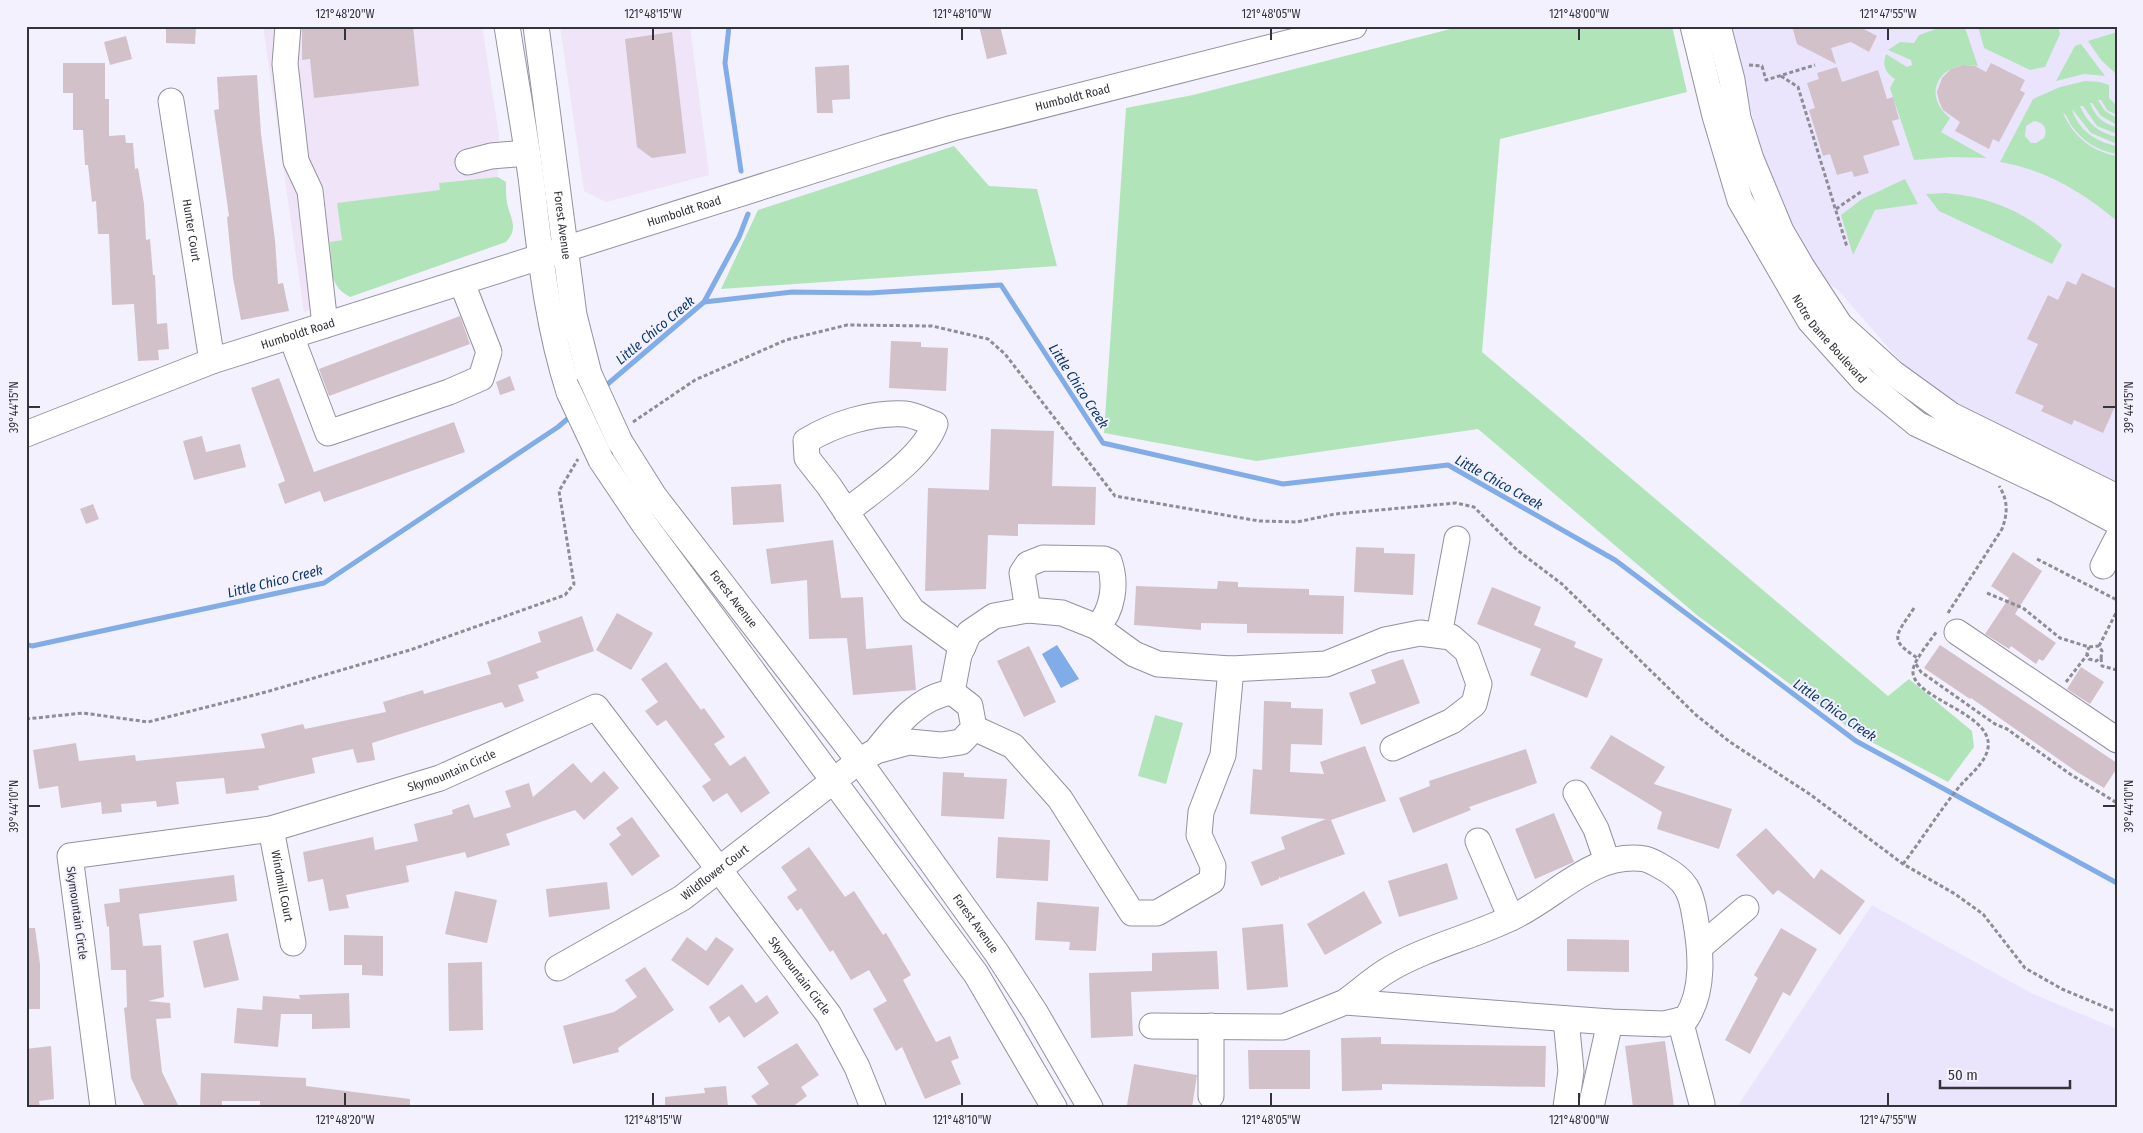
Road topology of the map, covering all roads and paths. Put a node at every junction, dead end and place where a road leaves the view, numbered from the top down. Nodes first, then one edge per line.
1 (288, 26) edge
2 (507, 26) edge
3 (536, 26) edge
4 (1354, 26) edge
5 (1693, 26) edge
6 (1718, 26) edge
7 (1280, 35) edge
8 (1746, 65) dead end
9 (1815, 66) dead end
10 (1781, 76) junction
11 (170, 101) dead end
12 (527, 153) junction
13 (468, 162) dead end
14 (1862, 191) dead end
15 (1836, 209) junction
16 (1847, 247) dead end
17 (565, 248) junction
18 (539, 256) junction
19 (462, 282) junction
20 (325, 325) junction
21 (291, 336) junction
22 (212, 361) junction
23 (26, 434) edge
24 (2117, 497) edge
25 (846, 512) junction
26 (2117, 522) edge
27 (1457, 539) dead end
28 (2117, 540) edge
29 (2036, 559) dead end
30 (2103, 566) dead end
31 (1987, 593) dead end
32 (2117, 600) edge
33 (1914, 608) dead end
34 (1028, 610) junction
35 (2117, 611) edge
36 (1097, 627) junction
37 (1957, 632) dead end
38 (1439, 635) junction
39 (2099, 646) junction
40 (962, 647) junction
41 (2089, 647) junction
42 (2087, 655) junction
43 (2100, 658) junction
44 (1919, 659) dead end
45 (1916, 664) dead end
46 (1231, 669) junction
47 (2117, 670) edge
48 (952, 692) junction
49 (2055, 698) junction
50 (974, 728) junction
51 (2117, 740) edge
52 (1393, 748) dead end
53 (868, 756) junction
54 (834, 782) junction
55 (1959, 787) dead end
56 (1576, 793) dead end
57 (2117, 803) edge
58 (271, 828) junction
59 (1478, 841) dead end
60 (1607, 861) junction
61 (1903, 864) dead end
62 (718, 870) junction
63 (1746, 908) dead end
64 (1511, 918) junction
65 (293, 942) dead end
66 (1700, 946) junction
67 (558, 968) dead end
68 (1345, 1002) junction
69 (1566, 1019) junction
70 (1680, 1020) junction
71 (1610, 1022) junction
72 (1152, 1026) dead end
73 (1211, 1026) junction
74 (1210, 1096) dead end
75 (1702, 1104) dead end
76 (104, 1107) edge
77 (873, 1107) edge
78 (1054, 1107) edge
79 (1090, 1107) edge
80 (1566, 1107) edge
81 (1590, 1107) edge

1 - 20 street
2 - 12 street
3 - 17 street, Forest Avenue
4 - 7 street, Humboldt Road
5 - 26 street, Notre Dame Boulevard
6 - 24 street, Notre Dame Boulevard
7 - 17 street, Humboldt Road
8 - 10 path
9 - 10 path
10 - 15 path
11 - 22 street, Hunter Court
12 - 13 street
12 - 18 street
14 - 15 path
15 - 16 path
17 - 18 street, Humboldt Road
17 - 53 street, Forest Avenue, bridge
18 - 19 street, Humboldt Road
18 - 54 street, bridge
19 - 20 street, Humboldt Road
19 - 21 street
20 - 21 street, Humboldt Road
21 - 22 street, Humboldt Road
22 - 23 street, Humboldt Road
25 - 25 street
25 - 40 street
27 - 38 street
28 - 30 street
29 - 32 path
31 - 41 path
33 - 44 path
34 - 36 street
34 - 36 street
34 - 40 street
35 - 39 path
36 - 46 street
37 - 49 street
38 - 46 street
38 - 52 street
39 - 41 path
39 - 43 path
40 - 48 street
41 - 42 path
42 - 43 path
42 - 49 path
43 - 47 path
45 - 57 path
46 - 50 street
48 - 50 street
48 - 53 street
49 - 51 street
50 - 53 street
53 - 54 street, Wildflower Court
53 - 79 street, Forest Avenue
54 - 62 street, Wildflower Court
54 - 78 street
55 - 61 path
56 - 60 street
58 - 62 street, Skymountain Circle
58 - 65 street, Windmill Court
58 - 76 street, Skymountain Circle
59 - 64 street
60 - 64 street
60 - 66 street
62 - 67 street, Wildflower Court
62 - 77 street, Skymountain Circle
63 - 66 street
64 - 68 street
66 - 70 street
68 - 69 street
68 - 73 street
69 - 71 street
69 - 80 street
70 - 71 street
70 - 75 street
71 - 81 street
72 - 73 street
73 - 74 street

